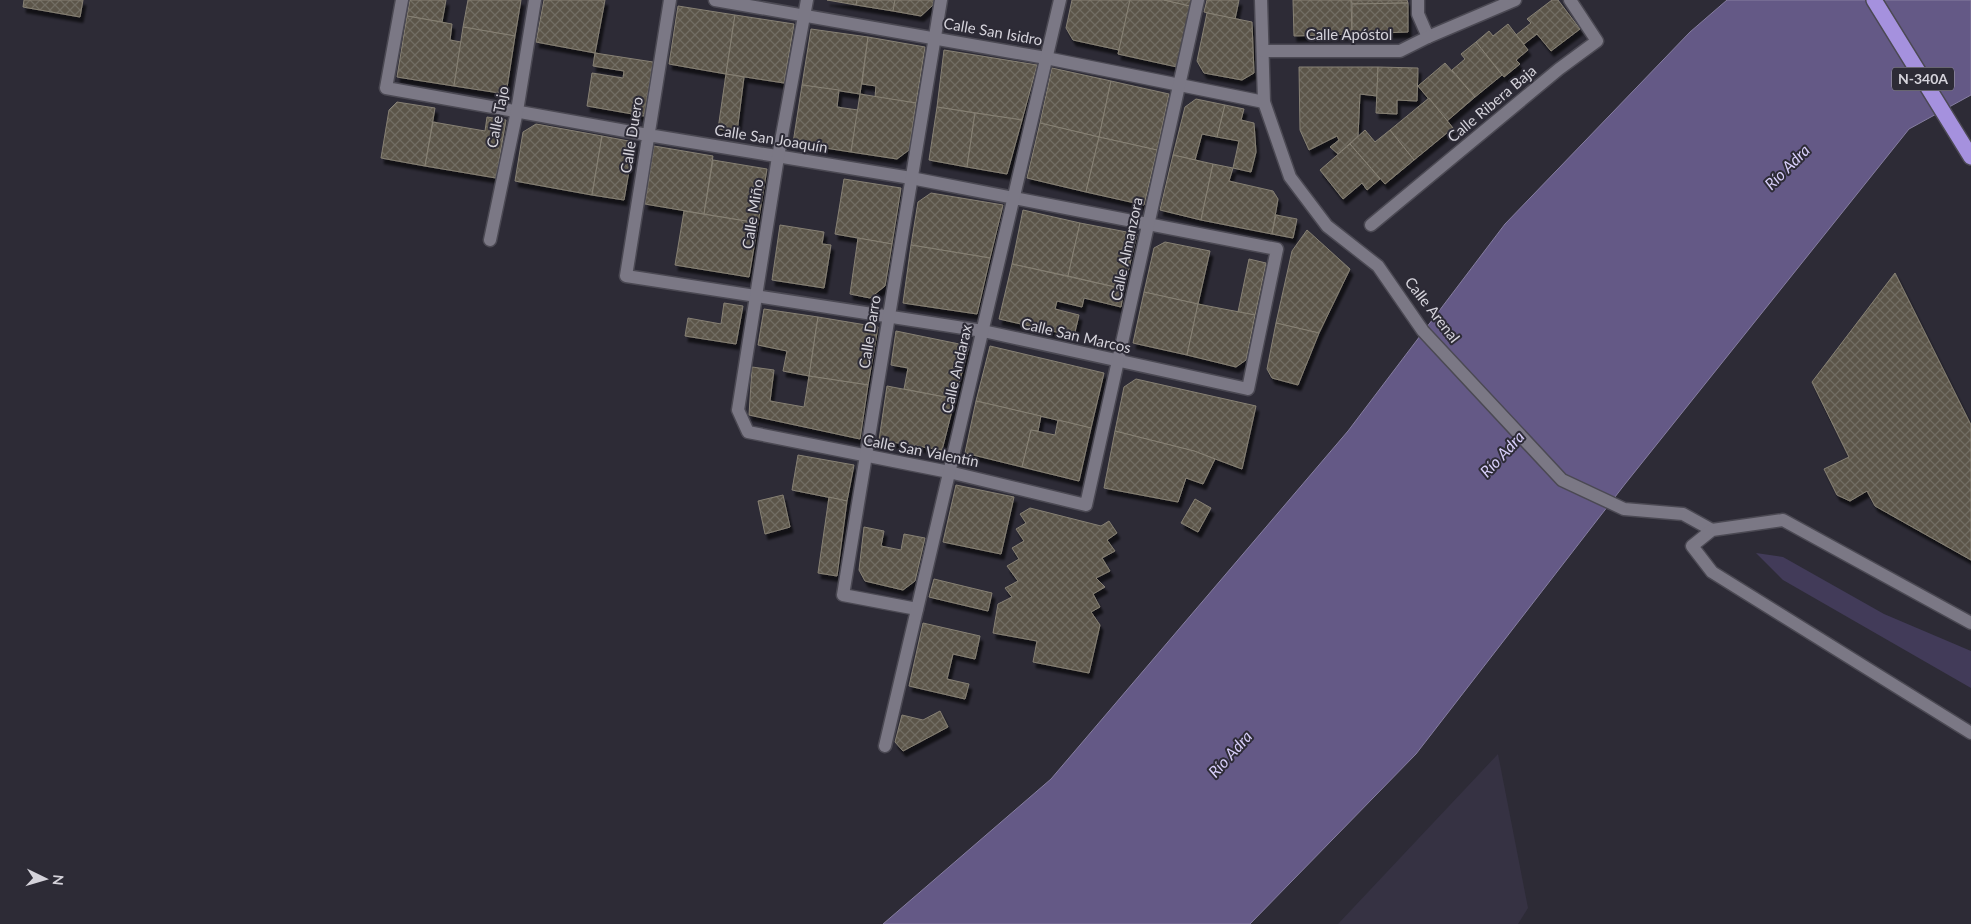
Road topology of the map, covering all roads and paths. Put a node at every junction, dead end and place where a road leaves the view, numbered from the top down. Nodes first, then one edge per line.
1 (402, 0) edge
2 (535, 0) edge
3 (670, 0) edge
4 (715, 0) edge
5 (806, 0) edge
6 (941, 0) edge
7 (1060, 0) edge
8 (1198, 0) edge
9 (1261, 0) edge
10 (1418, 0) edge
11 (1515, 0) edge
12 (1570, 0) edge
13 (1874, 0) edge
14 (804, 15) junction
15 (1428, 37) junction
16 (935, 38) junction
17 (1262, 51) junction
18 (1046, 58) junction
19 (1178, 84) junction
20 (1264, 102) junction
21 (517, 110) junction
22 (648, 135) junction
23 (778, 157) junction
24 (1971, 157) edge
25 (911, 178) junction
26 (1015, 197) junction
27 (1149, 224) junction
28 (1371, 225) dead end
29 (490, 240) dead end
30 (626, 276) joint
31 (756, 297) junction
32 (890, 316) junction
33 (983, 331) junction
34 (1119, 362) junction
35 (748, 432) joint
36 (866, 456) junction
37 (950, 472) junction
38 (1086, 505) joint
39 (1712, 530) junction
40 (917, 610) junction
41 (1971, 623) edge
42 (1971, 733) edge
43 (884, 746) dead end

1 - 21 street, Calle San Joaquín
2 - 21 street, Calle Tajo
3 - 22 street, Calle Duero
4 - 14 street, Calle San Isidro
5 - 14 street, Calle Miño
6 - 16 street, Calle Darro
7 - 18 street, Calle Andarax
8 - 19 street, Calle Almanzora
9 - 17 street, Calle Arenal
10 - 15 street
11 - 15 street, Calle Apóstol
12 - 28 street, Calle Ribera Baja
13 - 24 highway, N-340A
14 - 16 street, Calle San Isidro
14 - 23 street, Calle Miño
15 - 17 street, Calle Apóstol
16 - 18 street, Calle San Isidro
16 - 25 street, Calle Darro
17 - 20 street, Calle Arenal
18 - 19 street, Calle San Isidro
18 - 26 street, Calle Andarax
19 - 20 street, Calle San Isidro
19 - 27 street, Calle Almanzora
20 - 39 street, Calle Arenal
21 - 22 street, Calle San Joaquín
21 - 29 street, Calle Tajo
22 - 23 street, Calle San Joaquín
22 - 30 street, Calle Duero
23 - 25 street, Calle San Joaquín
23 - 31 street, Calle Miño
25 - 26 street, Calle San Joaquín
25 - 32 street, Calle Darro
26 - 27 street, Calle San Joaquín
26 - 33 street, Calle Andarax
27 - 34 street, Calle Almanzora
27 - 34 street, Calle San Marcos
30 - 31 street, Calle San Marcos
31 - 32 street, Calle San Marcos
31 - 35 street, Calle Miño
32 - 33 street, Calle San Marcos
32 - 36 street, Calle Darro
33 - 34 street, Calle San Marcos
33 - 37 street, Calle Andarax
34 - 38 street, Calle Almanzora
35 - 36 street, Calle San Valentín
36 - 37 street, Calle San Valentín
36 - 40 street, Calle Darro
37 - 38 street, Calle San Valentín
37 - 40 street, Calle Andarax
39 - 41 street
39 - 42 street
40 - 43 street, Calle Andarax

